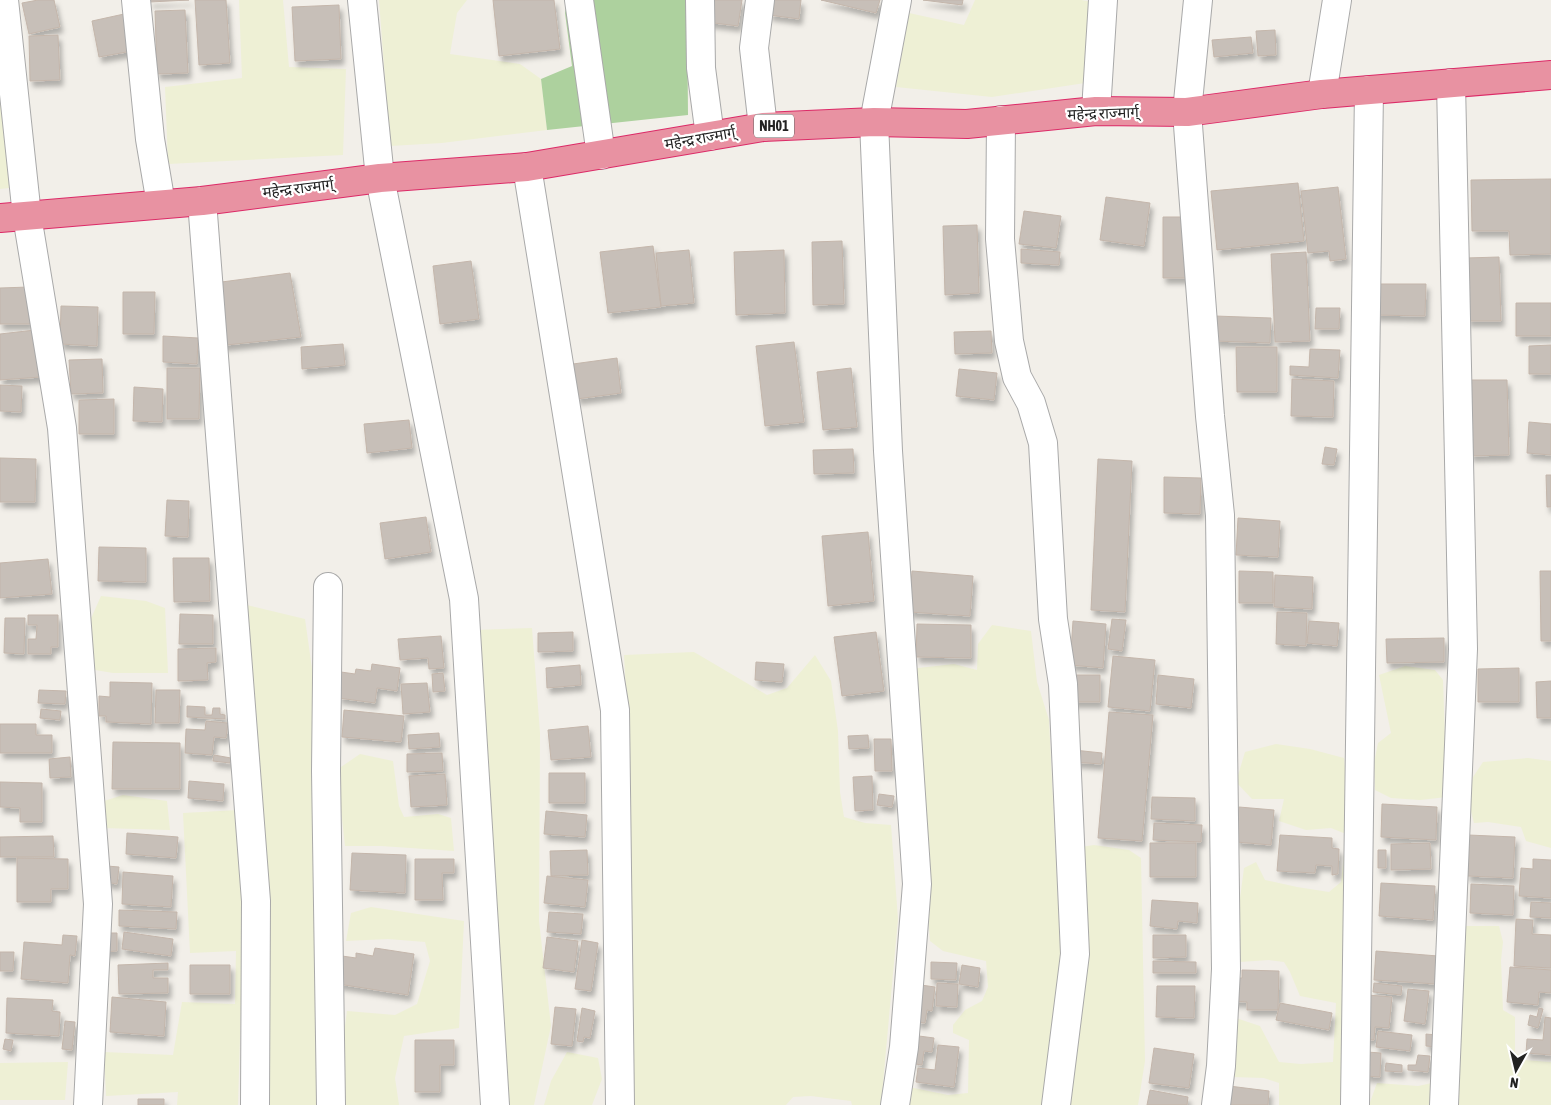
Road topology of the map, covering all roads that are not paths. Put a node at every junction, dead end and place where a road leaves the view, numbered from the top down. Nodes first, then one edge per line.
1 (4, 0) edge
2 (136, 0) edge
3 (362, 0) edge
4 (579, 0) edge
5 (700, 0) edge
6 (760, 0) edge
7 (897, 0) edge
8 (1103, 0) edge
9 (1198, 0) edge
10 (1337, 0) edge
11 (1551, 75) edge
12 (1451, 83) junction
13 (1369, 90) junction
14 (1322, 94) junction
15 (1096, 111) junction
16 (1187, 112) junction
17 (1001, 120) junction
18 (874, 122) junction
19 (763, 127) junction
20 (710, 136) junction
21 (601, 155) junction
22 (528, 167) junction
23 (380, 178) junction
24 (202, 200) junction
25 (161, 204) junction
26 (27, 216) junction
27 (0, 218) edge
28 (328, 587) dead end
29 (88, 1105) edge
30 (255, 1105) edge
31 (331, 1105) edge
32 (495, 1105) edge
33 (620, 1105) edge
34 (895, 1105) edge
35 (1056, 1105) edge
36 (1216, 1105) edge
37 (1355, 1105) edge
38 (1444, 1105) edge

1 - 26 street
2 - 25 street
3 - 23 street
4 - 21 street
5 - 20 street
6 - 19 street
7 - 18 street
8 - 15 street
9 - 16 street
10 - 14 street
11 - 12 highway, महेन्द्र राज्मार्ग् / NH01
12 - 13 highway, महेन्द्र राज्मार्ग् / NH01
12 - 38 street
13 - 14 highway, महेन्द्र राज्मार्ग् / NH01
13 - 37 street
14 - 16 highway, महेन्द्र राज्मार्ग् / NH01
15 - 16 highway, महेन्द्र राज्मार्ग् / NH01
15 - 17 highway, महेन्द्र राज्मार्ग् / NH01
16 - 36 street
17 - 18 highway, महेन्द्र राज्मार्ग् / NH01
17 - 35 street
18 - 19 highway, महेन्द्र राज्मार्ग् / NH01
18 - 34 street
19 - 20 highway, महेन्द्र राज्मार्ग् / NH01
20 - 21 highway, महेन्द्र राज्मार्ग् / NH01
21 - 22 highway, महेन्द्र राज्मार्ग् / NH01
22 - 23 highway, महेन्द्र राज्मार्ग् / NH01
22 - 33 street
23 - 24 highway, महेन्द्र राज्मार्ग् / NH01
23 - 32 street
24 - 25 highway, महेन्द्र राज्मार्ग् / NH01
24 - 30 street
25 - 26 highway, महेन्द्र राज्मार्ग् / NH01
26 - 27 highway, महेन्द्र राज्मार्ग् / NH01
26 - 29 street
28 - 31 street

